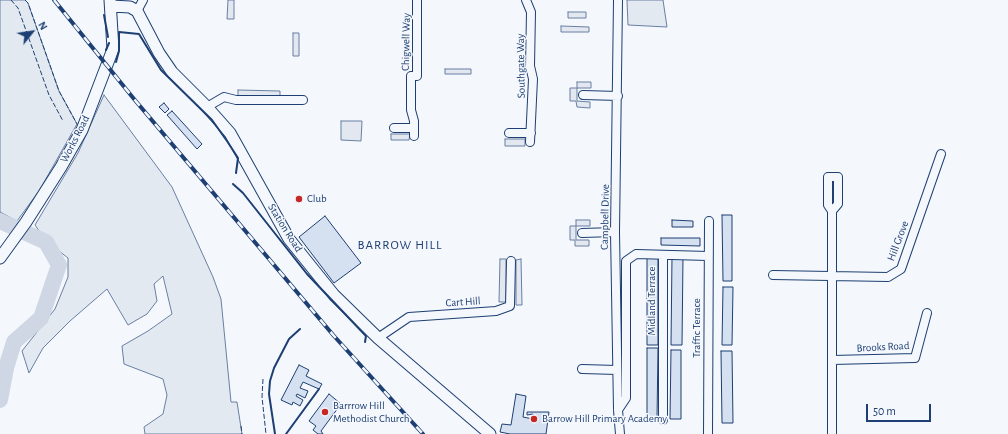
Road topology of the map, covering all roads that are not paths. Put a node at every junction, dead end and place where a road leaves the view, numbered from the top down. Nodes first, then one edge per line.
1 (143, 0) edge
2 (417, 0) edge
3 (526, 0) edge
4 (618, 0) edge
5 (111, 3) edge
6 (137, 11) junction
7 (583, 95) dead end
8 (618, 96) junction
9 (303, 100) dead end
10 (207, 106) junction
11 (394, 128) dead end
12 (509, 133) dead end
13 (531, 133) junction
14 (530, 142) dead end
15 (941, 154) dead end
16 (832, 211) dead end
17 (709, 221) dead end
18 (615, 232) junction
19 (582, 233) dead end
20 (663, 255) junction
21 (708, 256) junction
22 (0, 258) edge
23 (511, 262) dead end
24 (773, 274) dead end
25 (831, 275) junction
26 (927, 313) dead end
27 (378, 338) junction
28 (832, 360) junction
29 (582, 369) dead end
30 (617, 370) junction
31 (618, 410) junction
32 (663, 420) dead end
33 (490, 434) edge
34 (620, 434) edge
35 (708, 434) edge
36 (832, 434) edge

1 - 6 street
2 - 11 street, Chigwell Way
3 - 13 street, Southgate Way
4 - 8 street, Campbell Drive
5 - 6 street
5 - 22 street, Works Road
6 - 10 street, Station Road
7 - 8 street
8 - 18 street, Campbell Drive
9 - 10 street
10 - 27 street, Station Road
12 - 13 street
13 - 14 street, Southgate Way
15 - 25 street, Hill Grove
16 - 25 street
17 - 21 street, Traffic Terrace
18 - 19 street
18 - 30 street, Campbell Drive
20 - 21 street
20 - 31 street
20 - 32 street, Midland Terrace
21 - 35 street, Traffic Terrace
23 - 27 street, Cart Hill
24 - 25 street
25 - 28 street
26 - 28 street, Brooks Road
27 - 33 street, Station Road
28 - 36 street
29 - 30 street
30 - 31 street, Campbell Drive
31 - 34 street, Campbell Drive

